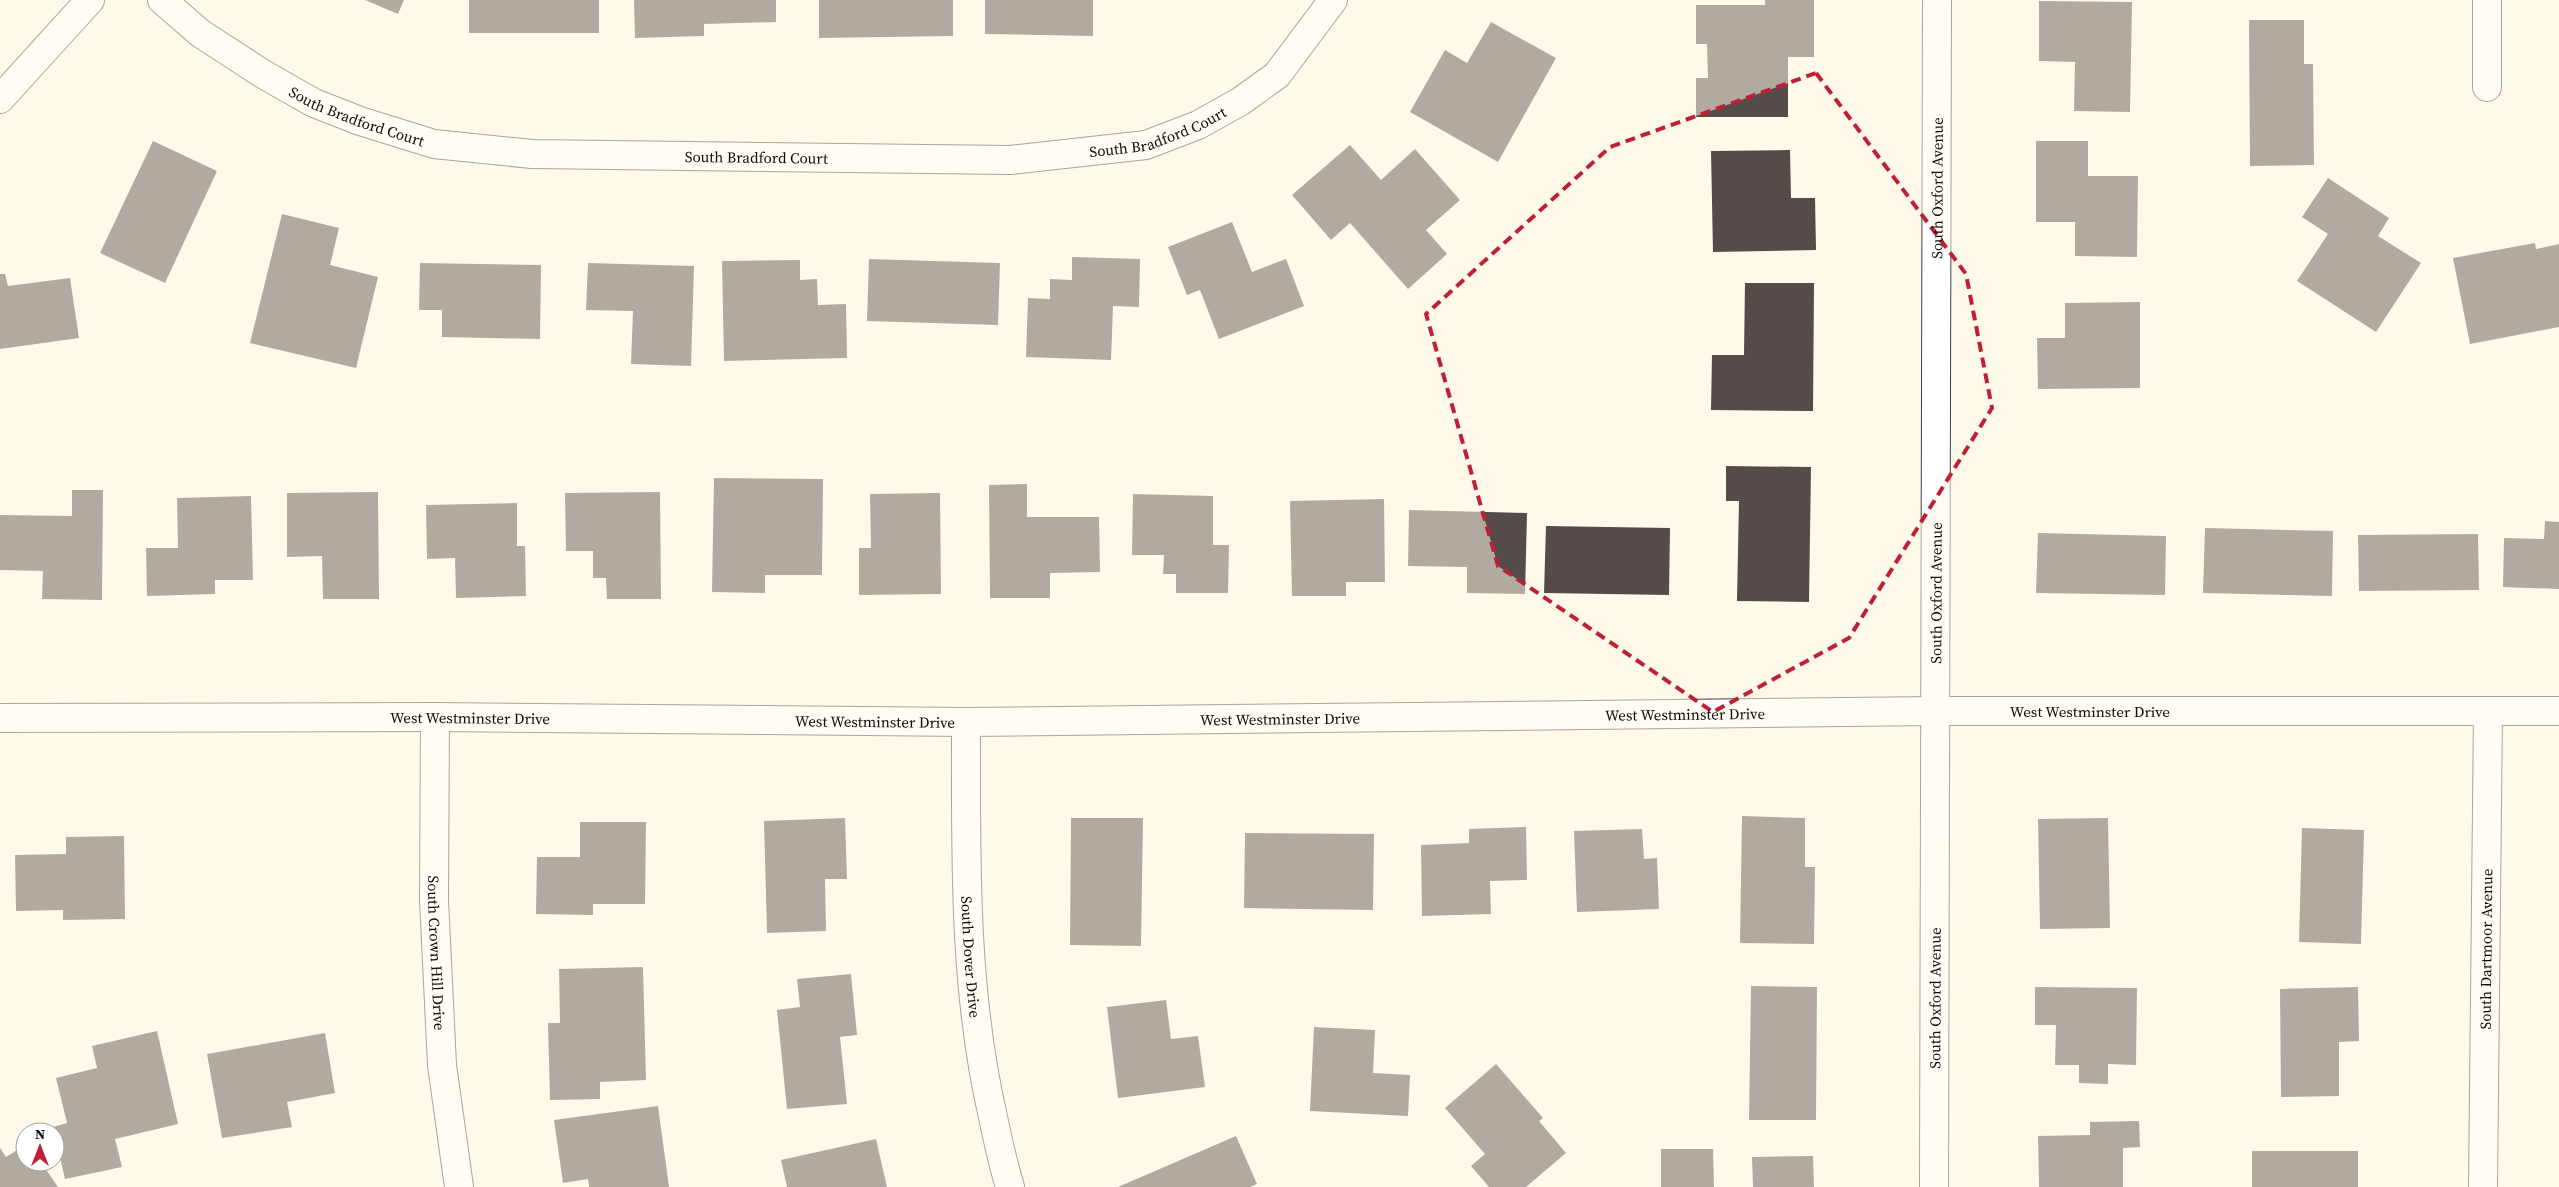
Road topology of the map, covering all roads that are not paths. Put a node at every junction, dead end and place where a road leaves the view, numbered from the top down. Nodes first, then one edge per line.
1 (90, 0) edge
2 (162, 0) edge
3 (1333, 0) edge
4 (1937, 0) edge
5 (2487, 0) edge
6 (2487, 87) dead end
7 (0, 99) edge
8 (1936, 711) junction
9 (2488, 711) junction
10 (2559, 711) edge
11 (435, 717) junction
12 (0, 718) edge
13 (966, 722) junction
14 (459, 1187) edge
15 (1010, 1187) edge
16 (1934, 1187) edge
17 (2484, 1187) edge

1 - 7 street
2 - 3 street, South Bradford Court
4 - 8 street, South Oxford Avenue
5 - 6 street
8 - 9 street, West Westminster Drive
8 - 13 street, West Westminster Drive
8 - 16 street, South Oxford Avenue
9 - 10 street, West Westminster Drive
9 - 17 street, South Dartmoor Avenue
11 - 12 street, West Westminster Drive
11 - 13 street, West Westminster Drive
11 - 14 street, South Crown Hill Drive
13 - 15 street, South Dover Drive

